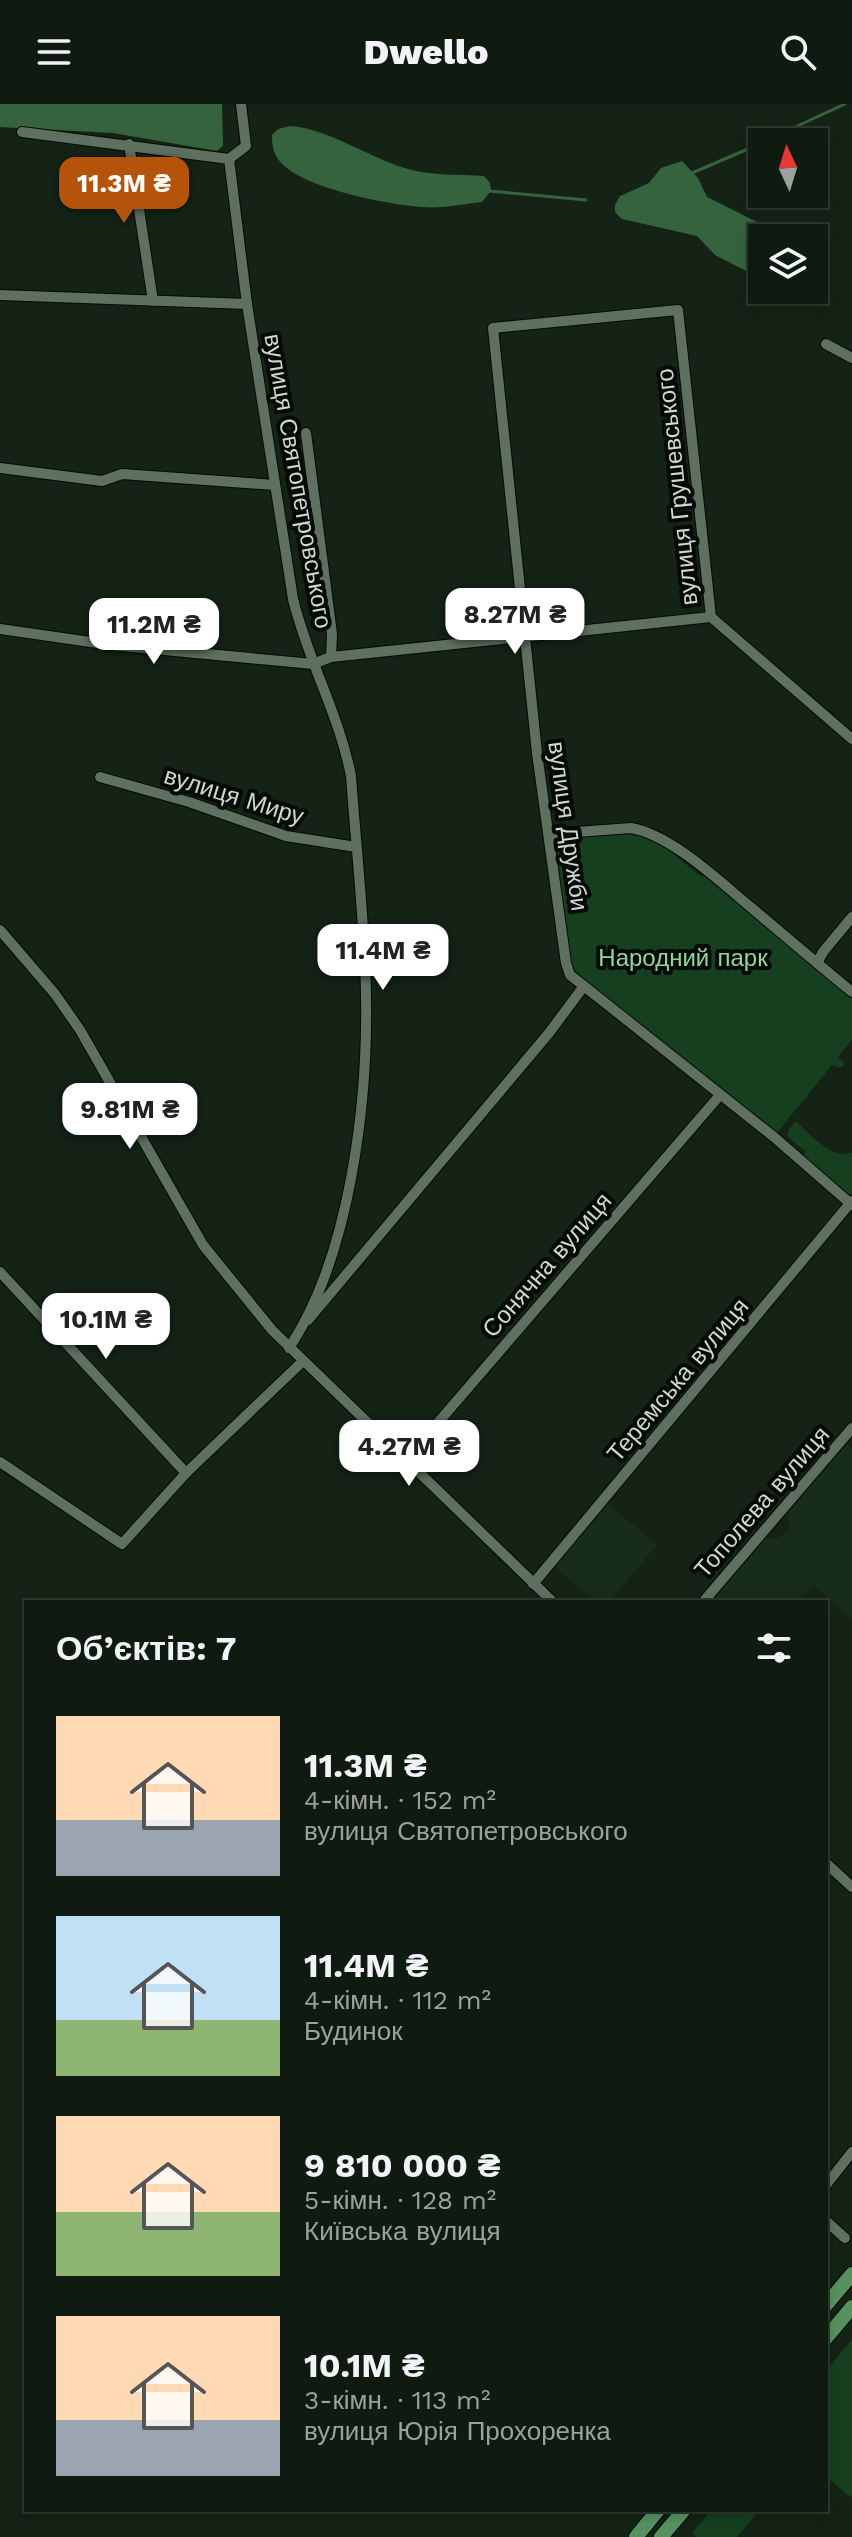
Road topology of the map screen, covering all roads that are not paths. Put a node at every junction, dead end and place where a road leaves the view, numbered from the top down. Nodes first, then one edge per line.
1 (241, 104) edge
2 (22, 132) dead end
3 (129, 144) junction
4 (229, 159) junction
5 (0, 295) edge
6 (153, 301) junction
7 (247, 304) junction
8 (493, 328) joint
9 (826, 344) dead end
10 (852, 358) edge
11 (306, 433) dead end
12 (0, 468) edge
13 (275, 485) junction
14 (711, 617) junction
15 (0, 629) edge
16 (525, 637) junction
17 (331, 657) junction
18 (313, 664) junction
19 (852, 739) edge
20 (100, 777) dead end
21 (550, 834) junction
22 (356, 847) junction
23 (852, 917) edge
24 (0, 930) edge
25 (817, 963) junction
26 (584, 986) junction
27 (852, 992) edge
28 (720, 1095) junction
29 (851, 1203) edge
30 (0, 1272) edge
31 (308, 1320) junction
32 (289, 1348) junction
33 (303, 1361) junction
34 (852, 1428) edge
35 (405, 1461) junction
36 (0, 1462) edge
37 (186, 1473) junction
38 (533, 1584) junction
39 (551, 1600) edge
40 (705, 1600) edge
41 (828, 1865) edge
42 (852, 1887) edge
43 (852, 2152) edge
44 (828, 2182) edge
45 (828, 2223) edge
46 (845, 2238) dead end
47 (852, 2274) edge
48 (828, 2303) edge
49 (852, 2307) edge
50 (828, 2336) edge
51 (656, 2512) edge
52 (682, 2512) edge
53 (636, 2537) edge
54 (661, 2537) edge

1 - 4 street
2 - 3 street
3 - 4 street
3 - 6 street
4 - 7 street, вулиця Святопетровського
5 - 6 street, вулиця Святопетровського
6 - 7 street, вулиця Святопетровського
7 - 13 street, вулиця Святопетровського
8 - 14 street, вулиця Грушевського
8 - 16 street, вулиця Дружби
9 - 10 street
11 - 17 street, вулиця Святопетровського
12 - 13 street
13 - 18 street, вулиця Святопетровського
14 - 16 street
14 - 19 street, вулиця Грушевського
15 - 18 street
16 - 17 street
16 - 21 street, вулиця Дружби
17 - 18 street
18 - 22 street, вулиця Святопетровського
20 - 22 street, вулиця Миру
21 - 25 street
21 - 26 street, вулиця Дружби
22 - 31 street, вулиця Святопетровського
23 - 25 street
24 - 32 street
25 - 27 street
26 - 28 street
26 - 31 street
28 - 29 street
28 - 35 street, Сонячна вулиця
29 - 38 street, Теремська вулиця
30 - 37 street
31 - 32 street
32 - 33 street
33 - 35 street
33 - 37 street
34 - 40 street, Тополева вулиця
35 - 38 street
36 - 37 street
38 - 39 street
41 - 42 street
43 - 44 street
45 - 46 street
47 - 48 highway
49 - 50 highway
51 - 53 highway
52 - 54 highway

